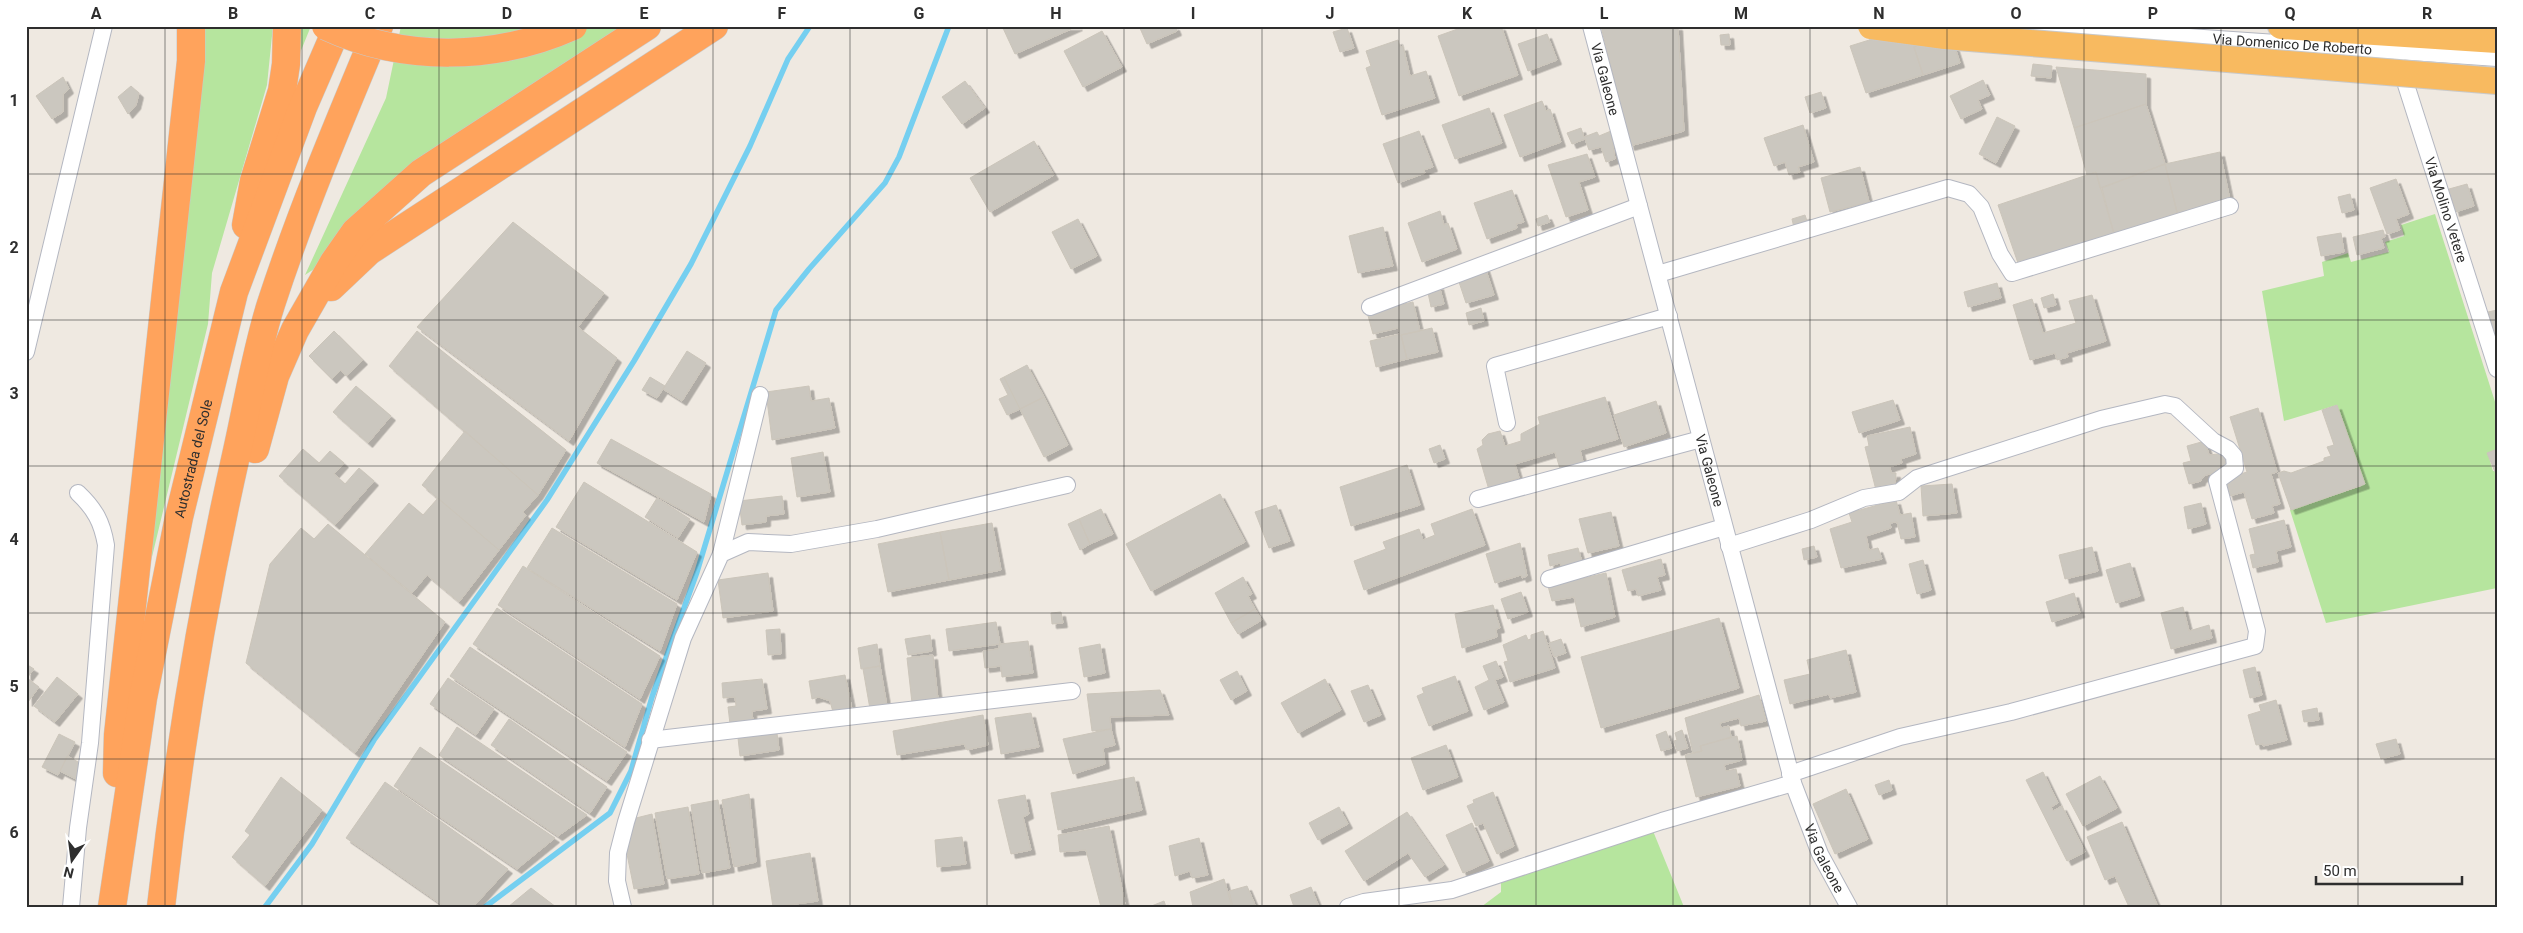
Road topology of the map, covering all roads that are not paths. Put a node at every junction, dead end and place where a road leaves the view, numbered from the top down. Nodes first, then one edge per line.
1 (104, 26) edge
2 (191, 26) edge
3 (287, 26) edge
4 (326, 26) edge
5 (338, 26) edge
6 (379, 26) edge
7 (573, 26) edge
8 (647, 26) edge
9 (714, 26) edge
10 (1592, 26) edge
11 (1871, 26) edge
12 (2029, 26) edge
13 (2280, 26) edge
14 (2497, 40) edge
15 (2396, 51) junction
16 (2497, 58) edge
17 (2497, 81) edge
18 (1639, 206) junction
19 (2230, 206) dead end
20 (1658, 274) junction
21 (234, 292) junction
22 (1370, 307) dead end
23 (305, 312) junction
24 (1669, 316) junction
25 (26, 352) edge
26 (2497, 369) edge
27 (760, 396) dead end
28 (1507, 423) dead end
29 (1701, 439) junction
30 (1067, 486) dead end
31 (78, 493) dead end
32 (1478, 499) dead end
33 (1724, 527) junction
34 (1729, 546) junction
35 (721, 554) junction
36 (1549, 579) dead end
37 (194, 670) junction
38 (1072, 691) dead end
39 (650, 740) junction
40 (1791, 778) junction
41 (71, 907) edge
42 (112, 907) edge
43 (161, 907) edge
44 (623, 907) edge
45 (1348, 907) edge
46 (1849, 907) edge

1 - 25 street
2 - 42 highway
3 - 21 highway
4 - 7 highway, bridge
5 - 21 highway, Autostrada del Sole
6 - 37 highway
8 - 23 highway
9 - 23 highway
10 - 18 street, Via Galeone
11 - 17 highway, bridge
12 - 15 street, Via Domenico De Roberto
13 - 14 highway
15 - 16 street, Via Domenico De Roberto
15 - 26 street, Via Molino Vetere
18 - 20 street, Via Galeone
18 - 22 street
19 - 20 street
20 - 24 street, Via Galeone
21 - 42 highway, Autostrada del Sole
23 - 37 highway
24 - 28 street
24 - 29 street, Via Galeone
27 - 35 street
29 - 32 street
29 - 33 street, Via Galeone
30 - 35 street
31 - 41 street
33 - 34 street, Via Galeone
33 - 36 street
34 - 40 street, Via Galeone
34 - 40 street
35 - 39 street
37 - 43 highway
38 - 39 street
39 - 44 street
40 - 45 street
40 - 46 street, Via Galeone

